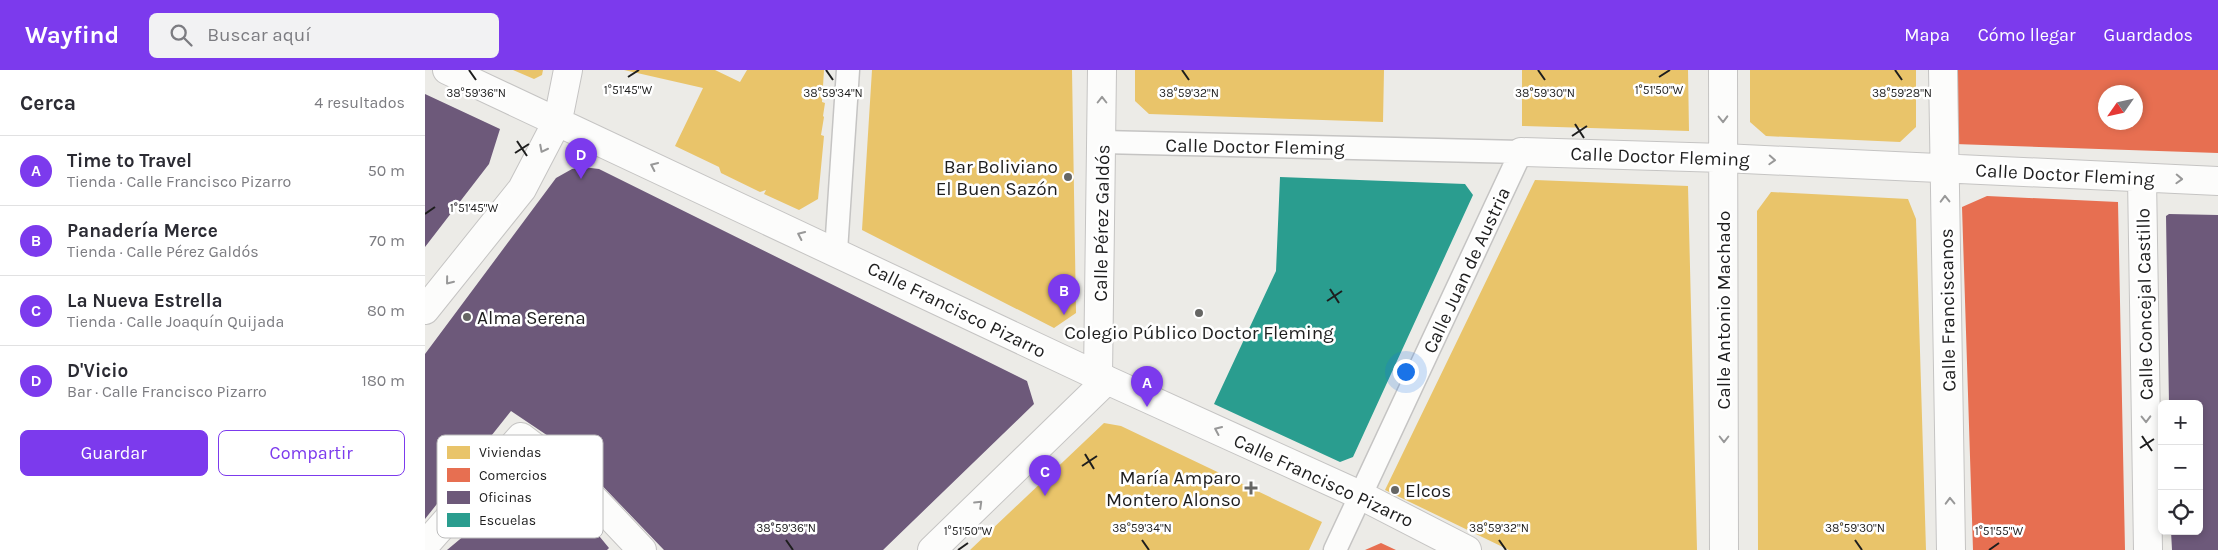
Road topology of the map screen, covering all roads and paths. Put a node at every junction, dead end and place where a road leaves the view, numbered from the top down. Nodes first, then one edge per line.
1 (447, 70) edge
2 (568, 70) edge
3 (848, 70) edge
4 (1102, 70) edge
5 (1723, 70) edge
6 (1943, 70) edge
7 (558, 120) junction
8 (1102, 142) junction
9 (1521, 152) junction
10 (1723, 158) junction
11 (1944, 169) junction
12 (2142, 178) junction
13 (2218, 181) edge
14 (836, 251) junction
15 (425, 310) edge
16 (1103, 378) junction
17 (1360, 495) junction
18 (603, 509) edge
19 (437, 532) edge
20 (425, 545) edge
21 (641, 550) edge
22 (932, 550) edge
23 (1335, 550) edge
24 (1467, 550) edge
25 (1724, 550) edge
26 (1951, 550) edge
27 (2148, 550) edge

1 - 7 street, Calle Francisco Pizarro
2 - 7 street
3 - 14 street
8 -> 4 street, Calle Pérez Galdós
5 -> 10 street, Calle Antonio Machado
6 - 11 street, Calle Franciscanos
14 -> 7 street, Calle Francisco Pizarro
7 -> 15 street
8 - 9 street, Calle Doctor Fleming
8 - 16 street, Calle Pérez Galdós
9 - 10 street, Calle Doctor Fleming
9 - 17 street, Calle Juan de Austria
10 -> 11 street, Calle Doctor Fleming
10 -> 25 street, Calle Antonio Machado
11 - 12 street, Calle Doctor Fleming
26 -> 11 street, Calle Franciscanos
12 -> 13 street, Calle Doctor Fleming
12 -> 27 street, Calle Concejal Castillo
14 - 16 street, Calle Francisco Pizarro
17 -> 16 street, Calle Francisco Pizarro
22 -> 16 street
17 - 23 street, Calle Juan de Austria
17 - 24 street, Calle Francisco Pizarro
18 - 21 street
19 - 20 street

